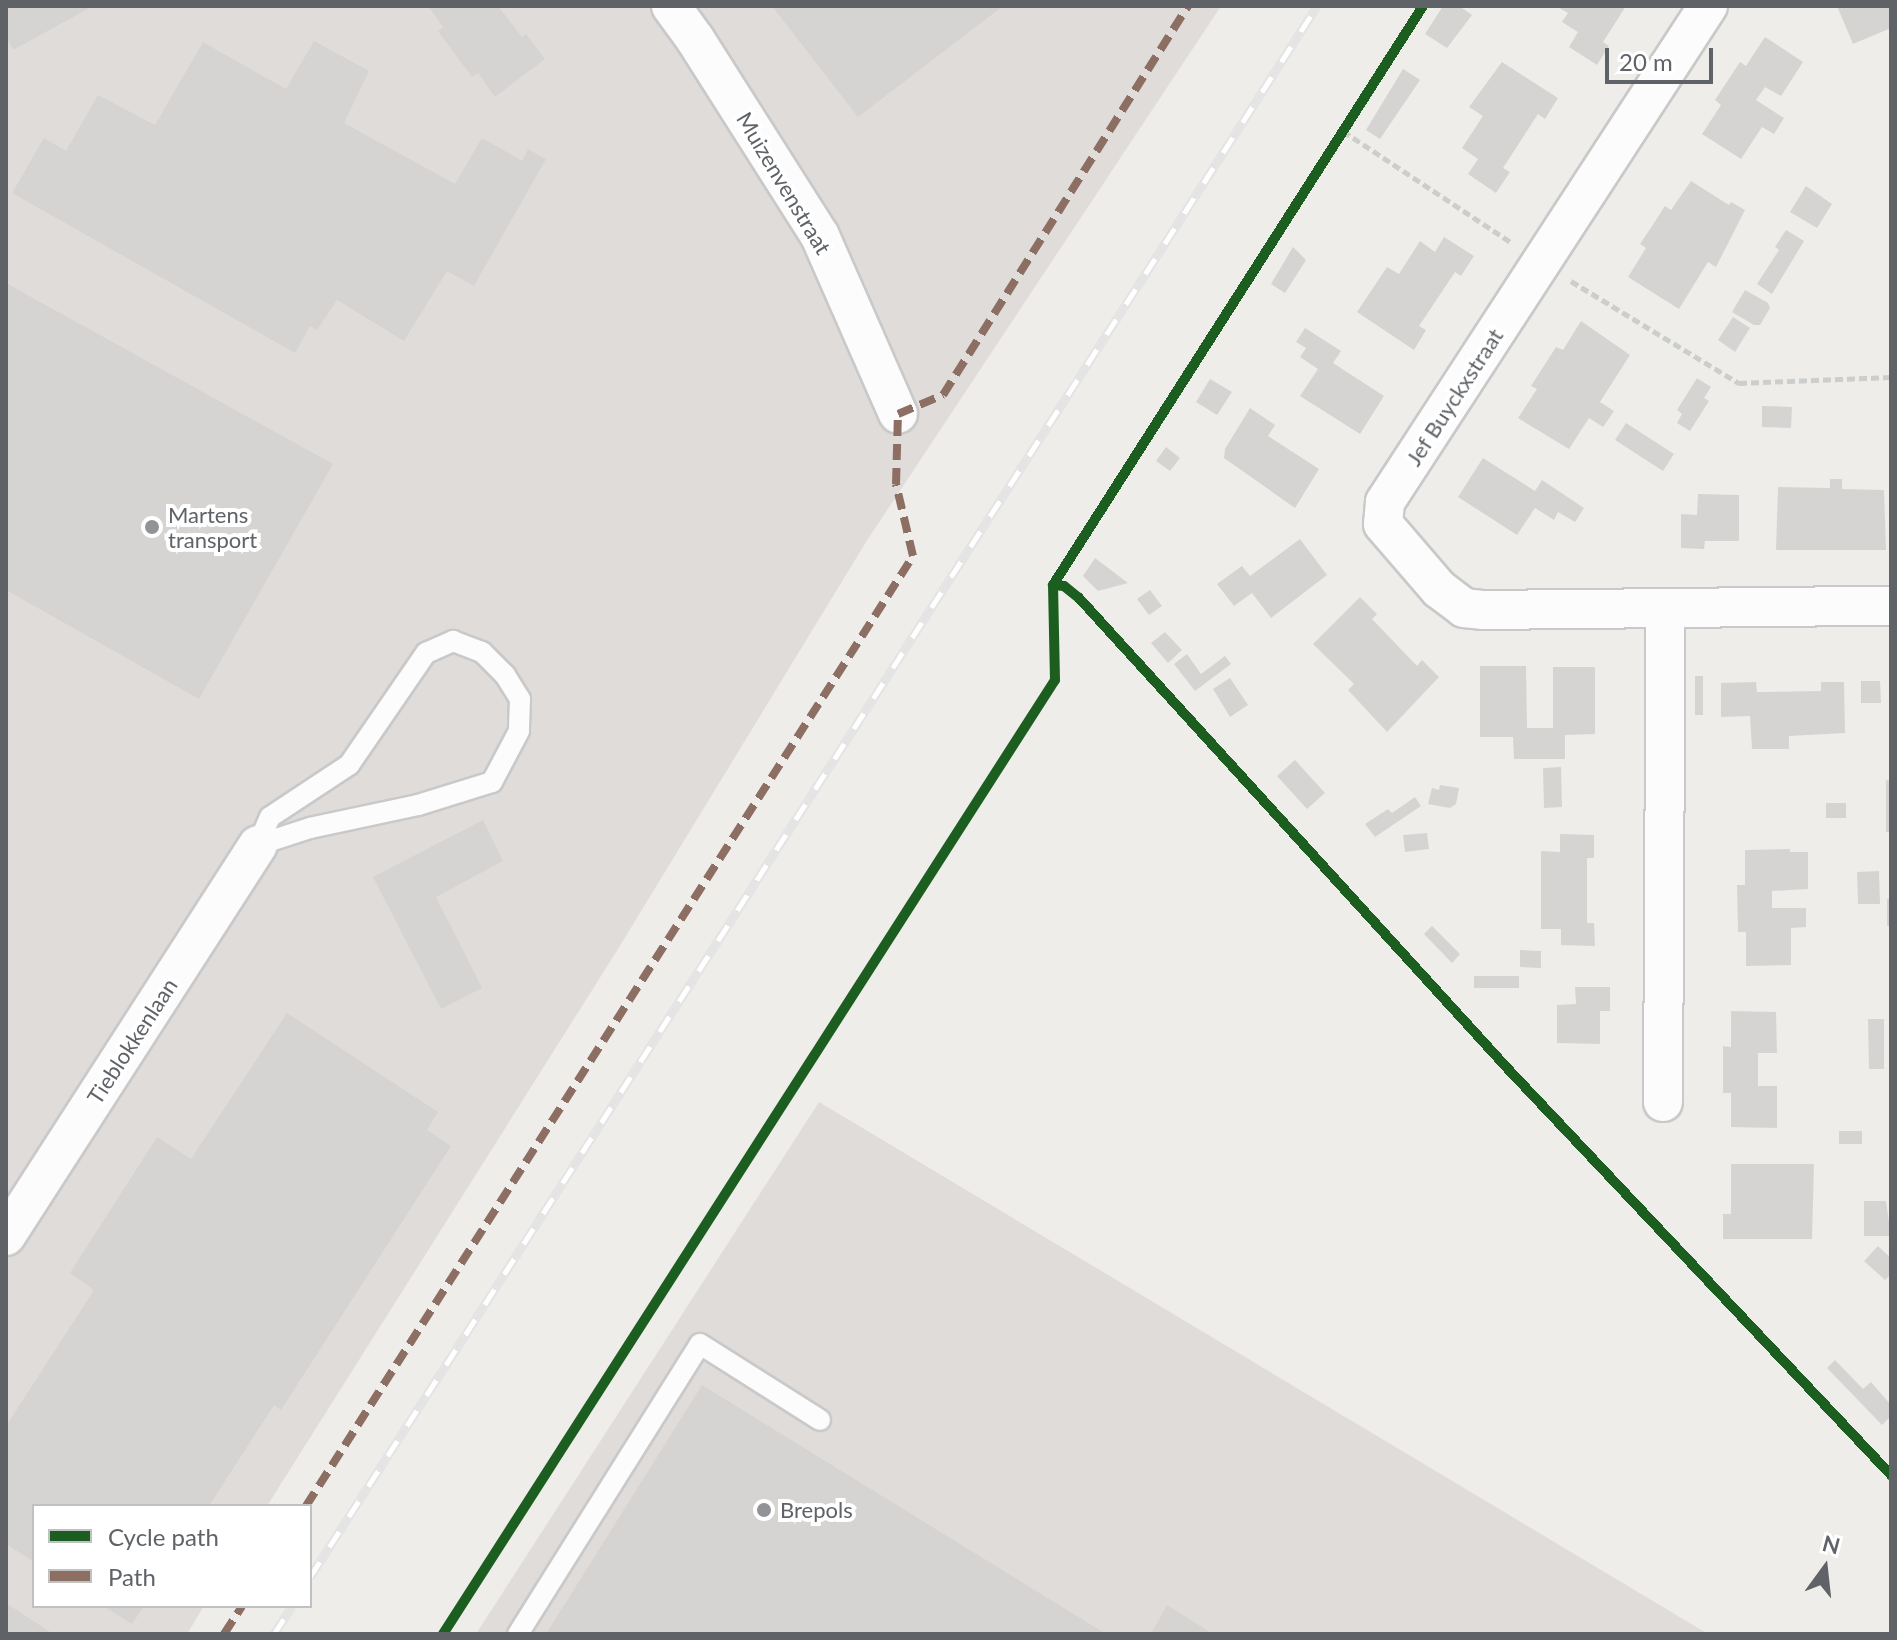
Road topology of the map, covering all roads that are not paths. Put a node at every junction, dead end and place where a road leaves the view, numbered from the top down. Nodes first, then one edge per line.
1 (671, 6) edge
2 (1708, 6) edge
3 (898, 414) dead end
4 (1891, 606) edge
5 (1666, 608) junction
6 (258, 845) junction
7 (1663, 1102) dead end
8 (6, 1236) edge
9 (820, 1420) dead end
10 (518, 1634) edge

1 - 3 street, Muizenvenstraat
2 - 5 street, Jef Buyckxstraat
4 - 5 street, Jef Buyckxstraat
5 - 7 street
6 - 6 lane
6 - 8 street, Tieblokkenlaan
9 - 10 lane

